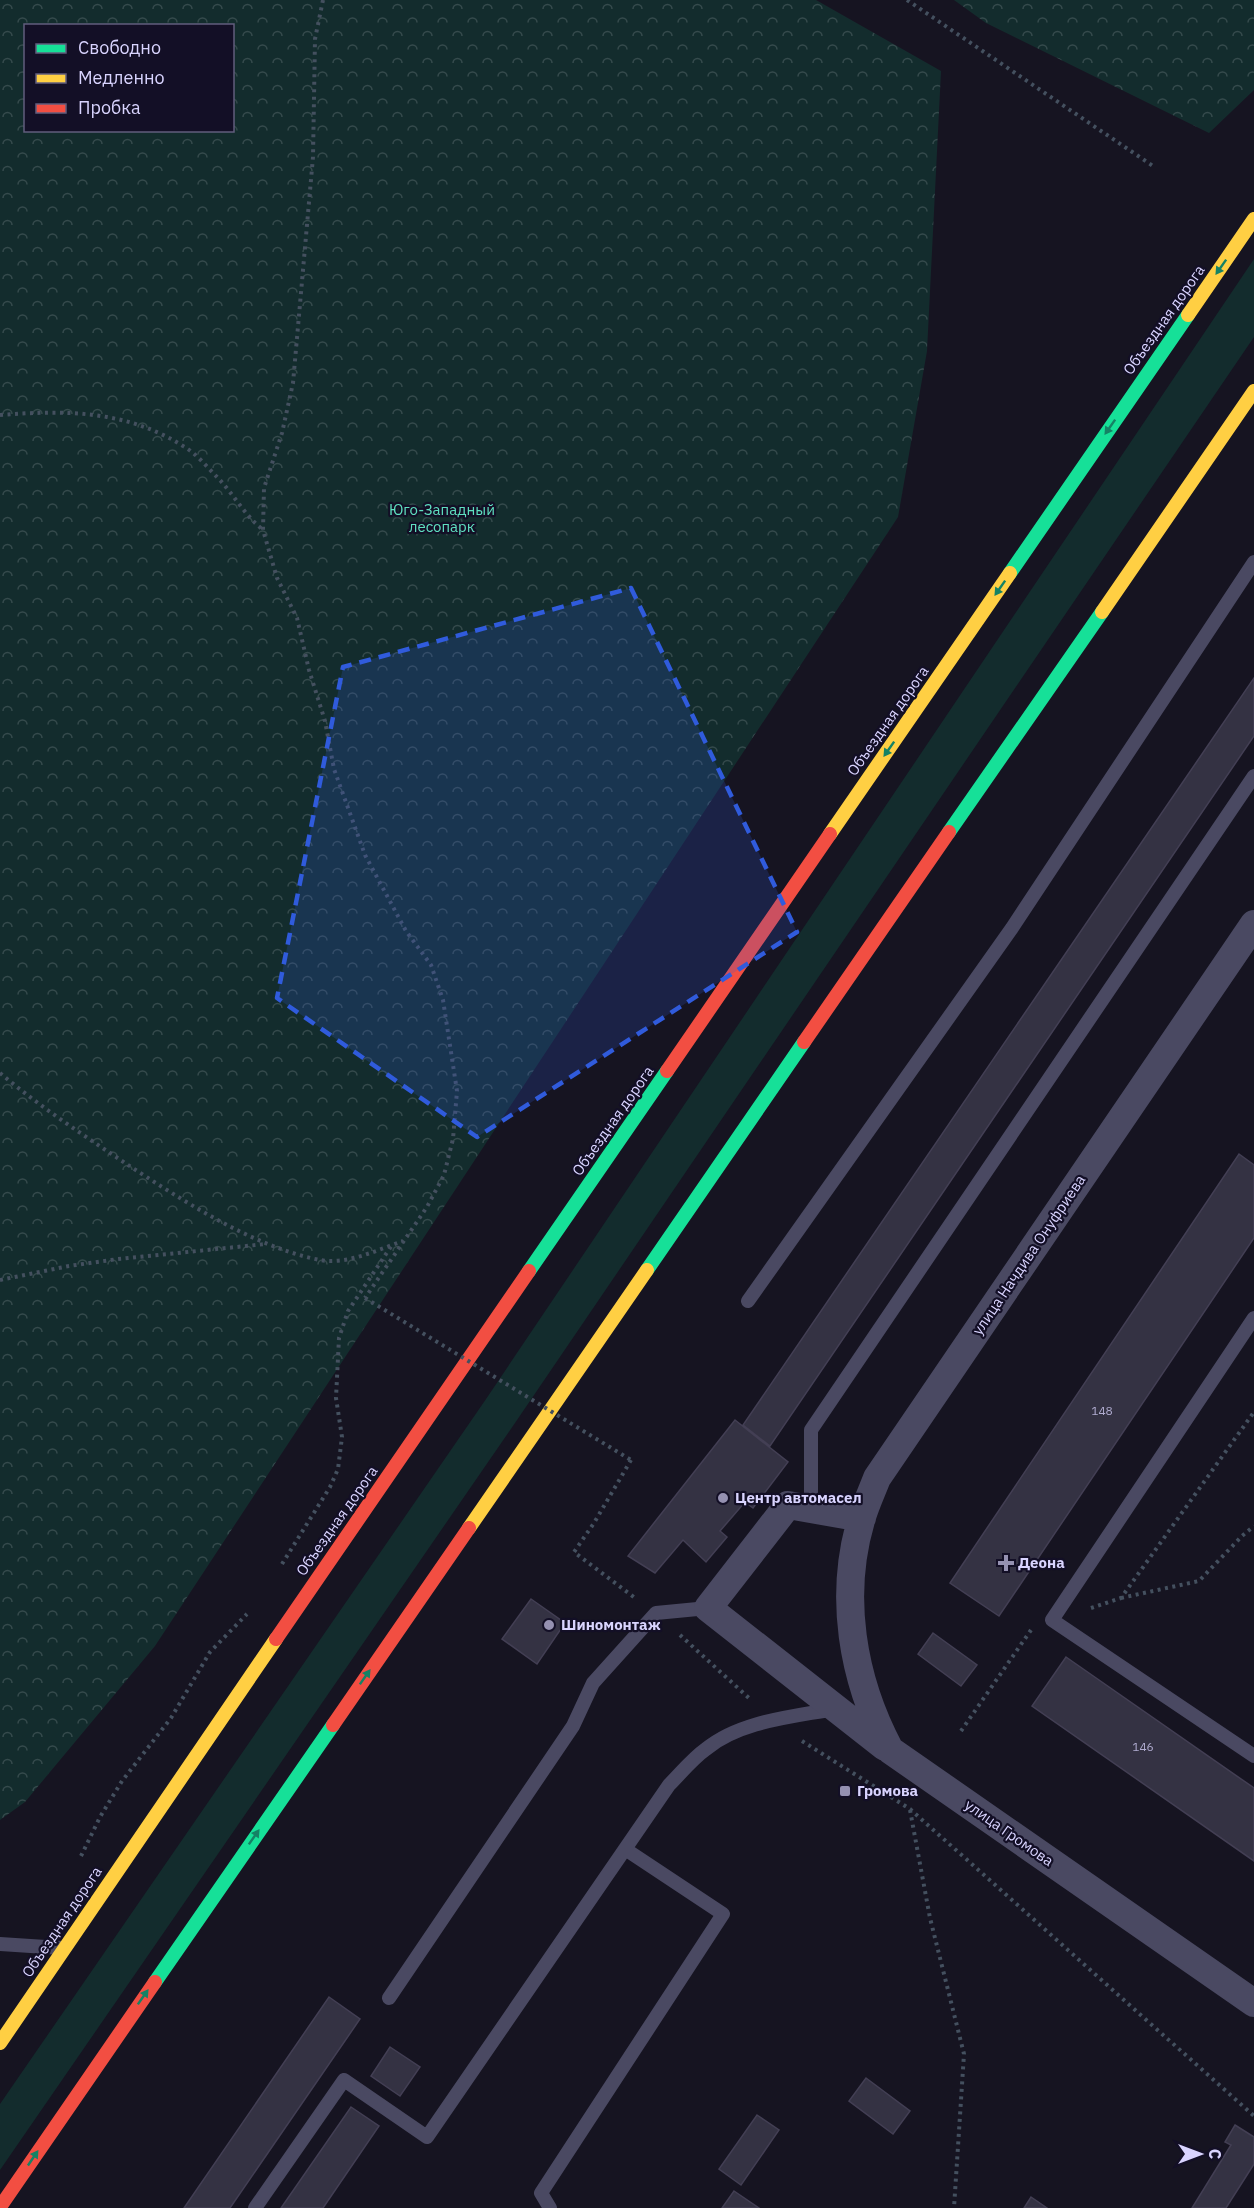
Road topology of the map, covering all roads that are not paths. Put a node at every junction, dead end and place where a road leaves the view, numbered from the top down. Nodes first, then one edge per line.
1 (1254, 219) edge
2 (1254, 391) edge
3 (1254, 562) edge
4 (1254, 776) edge
5 (1254, 924) edge
6 (748, 1301) dead end
7 (1254, 1318) edge
8 (811, 1509) junction
9 (862, 1518) junction
10 (850, 1604) joint
11 (708, 1608) junction
12 (836, 1709) junction
13 (890, 1750) junction
14 (1254, 1756) edge
15 (625, 1849) junction
16 (0, 1944) edge
17 (63, 1948) junction
18 (389, 1998) dead end
19 (1254, 2003) edge
20 (0, 2043) edge
21 (0, 2207) edge
22 (255, 2208) edge
23 (550, 2208) edge

1 -> 17 main road, Объездная дорога
21 -> 2 main road
3 - 6 lane
4 - 8 lane
5 - 9 street, улица Начдива Онуфриева
7 - 14 lane
8 - 9 street
8 - 11 street
9 - 10 street, улица Начдива Онуфриева
10 - 13 street, улица Громова
11 - 12 street
11 - 18 lane
12 - 13 street
12 - 15 lane
13 - 19 street, улица Громова
15 - 22 lane
15 - 23 lane
16 - 17 lane
17 - 20 main road, Объездная дорога

